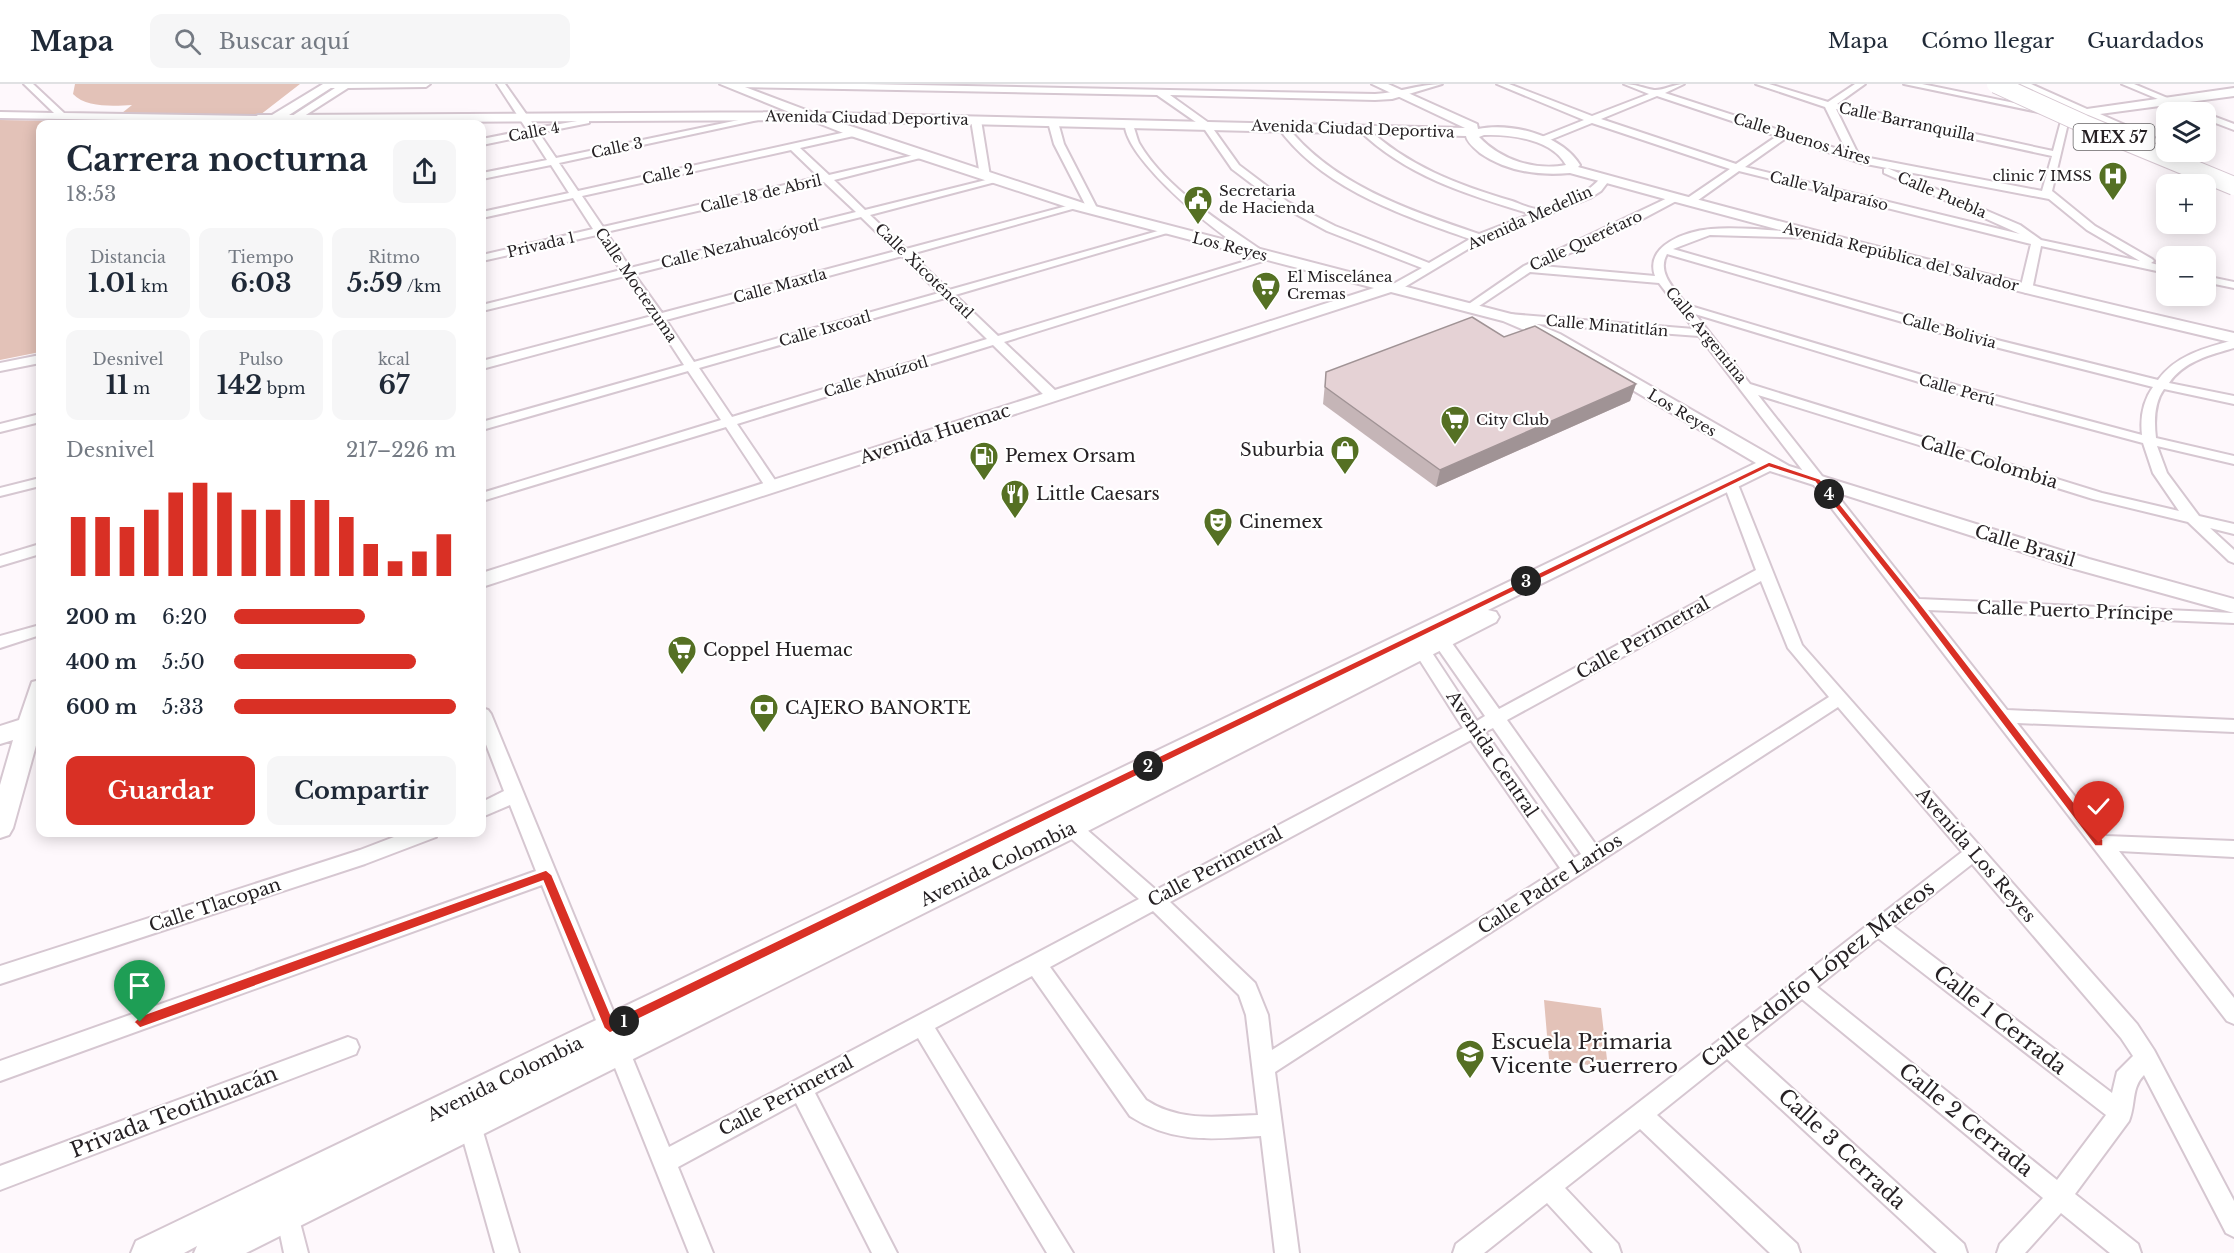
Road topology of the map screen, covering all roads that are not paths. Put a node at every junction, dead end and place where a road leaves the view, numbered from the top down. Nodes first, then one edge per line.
1 (28, 84) edge
2 (315, 84) edge
3 (426, 84) edge
4 (501, 84) edge
5 (726, 84) edge
6 (736, 84) edge
7 (1147, 84) edge
8 (1378, 84) edge
9 (1438, 84) edge
10 (1501, 84) edge
11 (1628, 84) edge
12 (1680, 84) edge
13 (1760, 84) edge
14 (1861, 84) edge
15 (1908, 84) edge
16 (1984, 84) edge
17 (2021, 84) edge
18 (2126, 84) edge
19 (2206, 84) edge
20 (330, 85) edge
21 (346, 85) edge
22 (2003, 86) edge
23 (2227, 89) edge
24 (1160, 93) junction
25 (1656, 94) junction
26 (1399, 95) junction
27 (2167, 101) junction
28 (1829, 105) junction
29 (2043, 110) junction
30 (2086, 113) junction
31 (0, 115) edge
32 (62, 116) junction
33 (295, 118) junction
34 (820, 119) junction
35 (196, 120) edge
36 (266, 120) edge
37 (267, 120) edge
38 (279, 120) edge
39 (362, 120) edge
40 (753, 120) junction
41 (1593, 120) junction
42 (2066, 120) junction
43 (2216, 120) edge
44 (976, 122) junction
45 (486, 124) edge
46 (1053, 124) junction
47 (486, 125) edge
48 (528, 125) junction
49 (1128, 125) junction
50 (1208, 127) junction
51 (2234, 127) edge
52 (1283, 129) junction
53 (1364, 130) junction
54 (855, 133) junction
55 (1477, 134) junction
56 (1786, 134) junction
57 (1542, 140) junction
58 (486, 141) edge
59 (2156, 144) edge
60 (794, 147) junction
61 (2056, 154) junction
62 (923, 156) junction
63 (1856, 158) junction
64 (553, 161) junction
65 (2196, 162) edge
66 (1737, 168) junction
67 (1570, 169) junction
68 (486, 175) edge
69 (827, 178) junction
70 (991, 178) junction
71 (1606, 178) junction
72 (2234, 179) edge
73 (2234, 186) edge
74 (2234, 193) edge
75 (575, 195) junction
76 (2050, 196) junction
77 (1683, 199) junction
78 (1086, 208) junction
79 (486, 214) edge
80 (864, 214) junction
81 (1543, 214) junction
82 (600, 231) junction
83 (1169, 231) junction
84 (1814, 236) junction
85 (1479, 238) junction
86 (2037, 242) junction
87 (1666, 250) junction
88 (904, 253) junction
89 (1266, 256) junction
90 (486, 257) edge
91 (2156, 265) edge
92 (1430, 267) junction
93 (1528, 268) junction
94 (2156, 268) edge
95 (627, 272) junction
96 (1662, 280) junction
97 (2216, 281) edge
98 (2234, 285) edge
99 (1389, 288) junction
100 (2026, 290) junction
101 (947, 294) junction
102 (486, 307) edge
103 (1683, 307) junction
104 (1468, 308) junction
105 (658, 318) junction
106 (1509, 318) junction
107 (1704, 333) junction
108 (2234, 338) edge
109 (996, 341) junction
110 (2234, 344) edge
111 (36, 360) edge
112 (486, 364) edge
113 (0, 367) edge
114 (692, 367) junction
115 (2160, 385) junction
116 (1747, 387) junction
117 (1053, 396) junction
118 (2234, 400) edge
119 (36, 419) edge
120 (729, 422) junction
121 (486, 425) edge
122 (0, 428) edge
123 (2148, 441) junction
124 (2234, 460) edge
125 (1775, 467) junction
126 (1818, 480) junction
127 (36, 483) edge
128 (772, 486) junction
129 (1732, 487) junction
130 (0, 492) edge
131 (486, 495) edge
132 (2193, 520) junction
133 (2234, 529) edge
134 (36, 550) edge
135 (2234, 558) edge
136 (0, 561) edge
137 (1765, 572) junction
138 (486, 579) edge
139 (1916, 604) junction
140 (2234, 606) edge
141 (2234, 618) edge
142 (36, 631) edge
143 (1427, 639) junction
144 (0, 642) edge
145 (1838, 699) junction
146 (2001, 716) junction
147 (1494, 718) junction
148 (35, 724) edge
149 (486, 724) edge
150 (2234, 726) edge
151 (1473, 729) junction
152 (0, 735) edge
153 (514, 795) junction
154 (486, 808) edge
155 (1063, 820) junction
156 (0, 828) edge
157 (416, 837) edge
158 (2099, 843) junction
159 (2234, 849) edge
160 (1974, 854) junction
161 (1593, 856) junction
162 (1572, 870) junction
163 (546, 875) junction
164 (1154, 900) junction
165 (1879, 927) junction
166 (1035, 963) junction
167 (0, 975) edge
168 (1802, 987) junction
169 (2231, 1006) edge
170 (921, 1024) junction
171 (610, 1028) junction
172 (1728, 1045) junction
173 (348, 1047) dead end
174 (620, 1052) junction
175 (2146, 1057) junction
176 (1263, 1068) junction
177 (0, 1071) edge
178 (800, 1088) junction
179 (2121, 1113) junction
180 (1641, 1115) junction
181 (470, 1125) junction
182 (1270, 1125) junction
183 (664, 1162) junction
184 (0, 1178) edge
185 (1548, 1187) junction
186 (2060, 1196) junction
187 (288, 1215) junction
188 (2234, 1225) edge
189 (148, 1253) edge
190 (212, 1253) edge
191 (296, 1253) edge
192 (507, 1253) edge
193 (701, 1253) edge
194 (885, 1253) edge
195 (1061, 1253) edge
196 (1287, 1253) edge
197 (1465, 1253) edge
198 (1609, 1253) edge
199 (1788, 1253) edge
200 (1955, 1253) edge
201 (2009, 1253) edge
202 (2129, 1253) edge

1 - 32 street
2 - 36 street
3 - 21 street
4 - 48 street, Calle Moctezuma
5 - 34 street, Los Reyes
6 - 24 street
7 - 24 street
8 - 26 street, Avenida República del Salvador
9 - 26 street
10 - 41 street, Calle Valparaíso
11 - 25 street, Calle Buenos Aires
12 - 25 street
13 - 28 street, Calle Barranquilla
14 - 28 street
15 - 29 street
16 - 22 street
17 - 30 street
18 - 27 street
19 - 23 street
20 - 21 street
20 - 37 street
21 - 33 street
22 - 29 street
22 - 72 highway, MEX 57
22 - 73 highway, MEX 57, bridge
23 - 27 street
24 - 26 street
24 - 50 street
25 - 41 street
25 - 56 street, Calle Buenos Aires
26 - 55 street, Avenida República del Salvador
27 - 30 street
28 - 61 street, Calle Barranquilla
28 - 63 street
29 - 30 street
29 - 42 street
30 - 59 street
31 - 32 street, Avenida Ciudad Deportiva
32 - 35 street, Avenida Ciudad Deportiva
33 - 38 street, Avenida Ciudad Deportiva
33 - 39 street, Avenida Ciudad Deportiva
34 - 40 street, Avenida Ciudad Deportiva
34 - 44 street, Avenida Ciudad Deportiva
34 - 48 street, Avenida Ciudad Deportiva
34 - 54 street, Los Reyes
40 - 48 street, Avenida Ciudad Deportiva
40 - 64 street, Calle 3
41 - 57 street
41 - 66 street, Calle Valparaíso
42 - 61 street
42 - 74 street
43 - 51 street
44 - 46 street, Avenida Ciudad Deportiva
44 - 70 street
45 - 48 street, Avenida Ciudad Deportiva
46 - 49 street, Avenida Ciudad Deportiva
46 - 78 street
47 - 48 street, Avenida Ciudad Deportiva
48 - 58 street, Calle 4
48 - 64 street, Calle Moctezuma
49 - 50 street, Avenida Ciudad Deportiva
49 - 89 street
50 - 52 street, Avenida Ciudad Deportiva
50 - 92 street
52 - 53 street, Avenida Ciudad Deportiva
52 - 85 street
53 - 55 street, Avenida Ciudad Deportiva
53 - 81 street
54 - 60 street, Calle 2
54 - 62 street, Los Reyes
55 - 57 street, Avenida República del Salvador
55 - 67 street, Avenida República del Salvador
56 - 63 street, Calle Buenos Aires
56 - 66 street, Calle Querétaro
57 - 67 street, Avenida República del Salvador
60 - 69 street, Calle Xicoténcatl
60 - 75 street, Calle 2
61 - 76 street
62 - 69 street, Calle 18 de Abril
62 - 70 street, Los Reyes
63 - 76 street, Calle Buenos Aires
63 - 86 street, Calle Puebla
64 - 68 street, Calle 3
64 - 75 street, Calle Moctezuma
65 - 72 street
66 - 77 street, Calle Querétaro
66 - 86 street, Calle Valparaíso
67 - 71 street, Avenida República del Salvador
69 - 80 street, Calle Xicoténcatl
69 - 82 street, Calle 18 de Abril
70 - 78 street, Los Reyes
70 - 80 street, Calle Nezahualcóyotl
71 - 77 street, Avenida República del Salvador
71 - 81 street, Avenida Medellin
75 - 79 street, Calle 2
75 - 82 street, Calle Moctezuma
76 - 91 street
77 - 84 street, Avenida República del Salvador
77 - 93 street, Calle Querétaro
78 - 83 street, Los Reyes
78 - 88 street, Calle Maxtla
80 - 88 street, Calle Xicoténcatl
80 - 95 street, Calle Nezahualcóyotl
81 - 85 street, Avenida Medellin
82 - 90 street, Privada 1
82 - 95 street, Calle Moctezuma
83 - 89 street, Los Reyes
83 - 101 street, Calle Ixcoatl
84 - 87 street
84 - 100 street, Avenida República del Salvador
85 - 92 street, Avenida Medellin
86 - 94 street, Calle Valparaíso
86 - 100 street
87 - 96 street, Calle Argentina
87 - 115 street, Calle Bolivia
88 - 101 street, Calle Xicoténcatl
88 - 105 street, Calle Maxtla
89 - 99 street, Los Reyes
89 - 109 street, Calle Ahuízotl
92 - 99 street, Avenida Medellin
93 - 96 street
93 - 104 street, Calle Querétaro
95 - 102 street, Calle Nezahualcóyotl
95 - 105 street, Calle Moctezuma
96 - 103 street, Calle Argentina
97 - 98 street
99 - 104 street, Los Reyes
99 - 117 street, Avenida Huemac
100 - 108 street, Avenida República del Salvador
101 - 109 street, Calle Xicoténcatl
101 - 114 street, Calle Ixcoatl
103 - 107 street, Calle Argentina
103 - 123 street, Calle Perú
104 - 106 street, Los Reyes
105 - 112 street, Calle Maxtla
105 - 114 street, Calle Moctezuma
106 - 107 street, Calle Minatitlán
106 - 125 street, Los Reyes
107 - 116 street, Calle Argentina
109 - 117 street, Calle Xicoténcatl
109 - 120 street, Calle Ahuízotl
110 - 115 street
111 - 113 street
114 - 120 street, Calle Moctezuma
114 - 121 street, Calle Ixcoatl
115 - 118 street, Calle Bolivia
115 - 123 street
116 - 126 street, Calle Argentina
116 - 132 street, Calle Colombia
117 - 128 street, Avenida Huemac
119 - 122 street
120 - 128 street, Calle Moctezuma
120 - 131 street, Calle Ahuízotl
123 - 124 street, Calle Perú
123 - 132 street
125 - 126 street, Los Reyes
125 - 129 street, Avenida Colombia
126 - 139 street, Calle Argentina
126 - 140 street, Calle Brasil
127 - 130 street
128 - 138 street, Avenida Huemac
129 - 137 street, Avenida Los Reyes
129 - 143 street, Avenida Colombia
132 - 133 street, Calle Colombia
132 - 135 street
134 - 136 street
137 - 145 street, Avenida Los Reyes
137 - 147 street, Calle Perimetral
139 - 141 street, Calle Puerto Príncipe
139 - 146 street, Calle Argentina
142 - 144 street
143 - 147 street, Avenida Central
143 - 151 street, Avenida Central
143 - 155 street, Avenida Colombia
145 - 160 street, Avenida Los Reyes
145 - 161 street, Calle Padre Larios
146 - 150 street
146 - 158 street, Calle Argentina
147 - 151 street, Calle Perimetral
147 - 161 street, Avenida Central
148 - 152 street
148 - 156 street
149 - 153 street
151 - 162 street, Avenida Central
151 - 164 street, Calle Perimetral
153 - 154 street
153 - 163 street
155 - 164 street
155 - 171 street, Avenida Colombia
155 - 174 street, Avenida Colombia
157 - 167 street, Calle Tlacopan
158 - 159 street
158 - 169 street, Calle Argentina
160 - 165 street, Calle Adolfo López Mateos
160 - 175 street, Avenida Los Reyes
161 - 162 street, Calle Padre Larios
162 - 176 street, Calle Padre Larios
163 - 171 street
163 - 177 street
164 - 166 street, Calle Perimetral
164 - 176 street
165 - 168 street, Calle Adolfo López Mateos
165 - 179 street, Calle 1 Cerrada
166 - 170 street, Calle Perimetral
166 - 182 street
168 - 172 street, Calle Adolfo López Mateos
168 - 186 street, Calle 2 Cerrada
170 - 178 street, Calle Perimetral
170 - 195 street
171 - 174 street
171 - 189 street, Avenida Colombia
172 - 180 street, Calle Adolfo López Mateos
172 - 200 street, Calle 3 Cerrada
173 - 184 street, Privada Teotihuacán
174 - 181 street, Avenida Colombia
174 - 183 street
175 - 179 street
175 - 188 street, Avenida Los Reyes
176 - 182 street
178 - 183 street, Calle Perimetral
178 - 194 street
179 - 186 street
180 - 185 street, Calle Adolfo López Mateos
180 - 199 street
181 - 187 street, Avenida Colombia
181 - 192 street
182 - 196 street
183 - 193 street
185 - 197 street, Calle Adolfo López Mateos
185 - 198 street
186 - 201 street
186 - 202 street, Calle 2 Cerrada
187 - 190 street, Avenida Colombia
187 - 191 street

